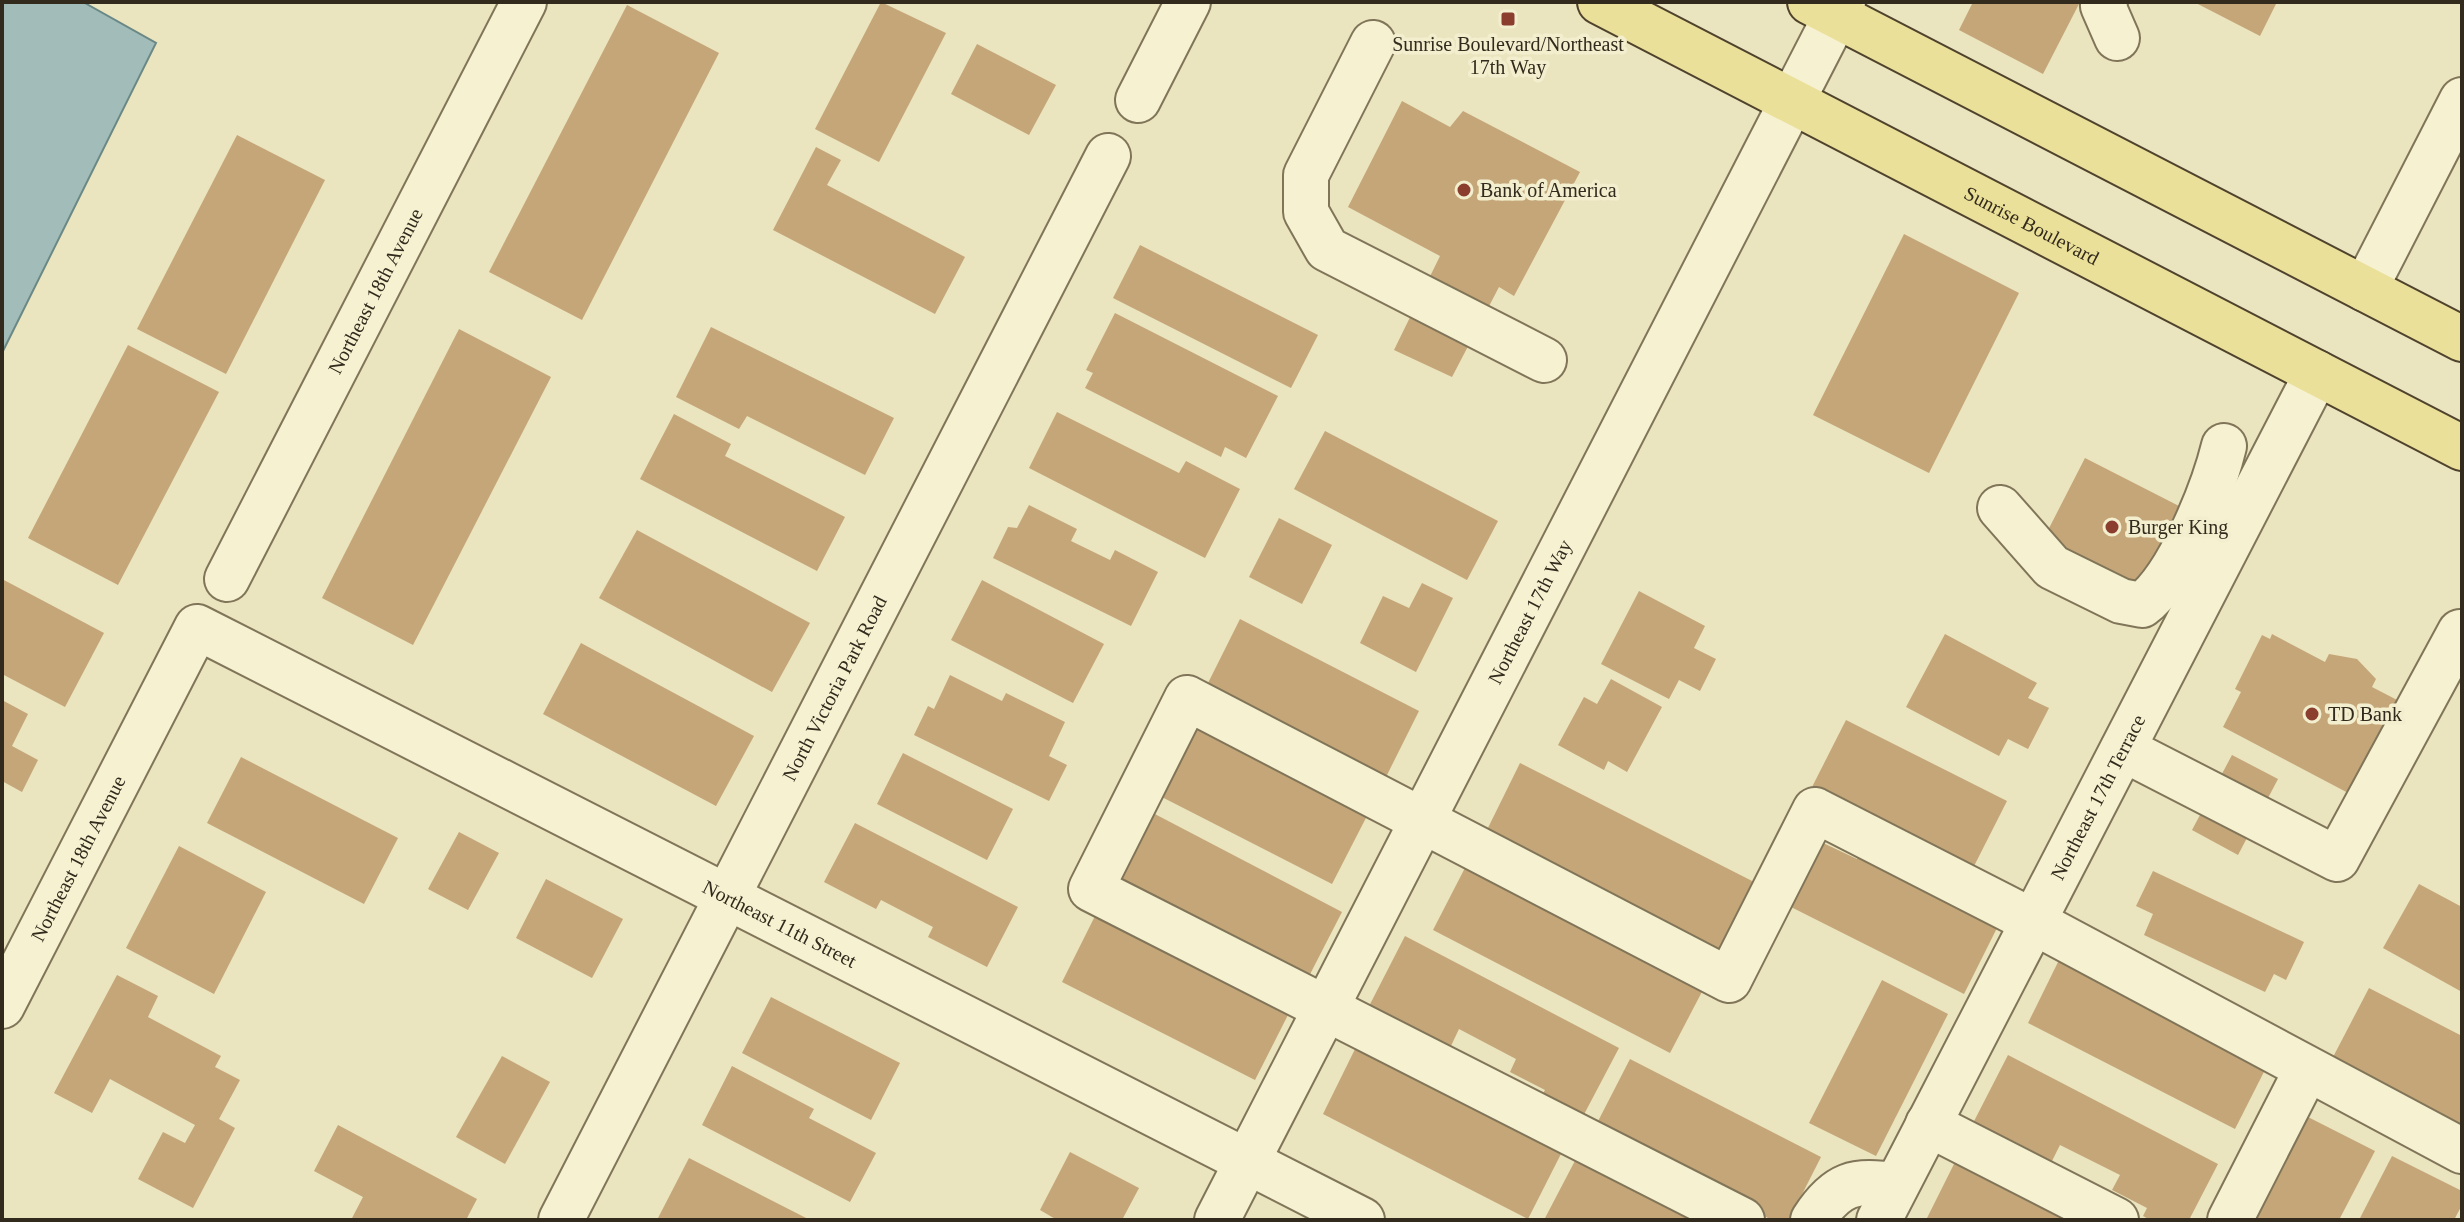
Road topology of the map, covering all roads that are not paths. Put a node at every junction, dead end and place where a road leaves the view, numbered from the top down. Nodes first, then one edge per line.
1 (524, 2) edge
2 (1188, 2) edge
3 (1600, 2) edge
4 (1829, 6) edge
5 (1373, 43) dead end
6 (1138, 100) dead end
7 (2462, 100) edge
8 (1792, 102) junction
9 (1108, 156) dead end
10 (2365, 289) junction
11 (2462, 339) edge
12 (1544, 360) dead end
13 (2317, 373) junction
14 (2224, 446) dead end
15 (2462, 448) edge
16 (2000, 508) dead end
17 (227, 579) dead end
18 (197, 627) joint
19 (2460, 632) edge
20 (2123, 749) junction
21 (1422, 820) junction
22 (728, 898) junction
23 (2032, 921) junction
24 (2, 1006) edge
25 (1327, 1009) junction
26 (2307, 1069) junction
27 (1928, 1124) junction
28 (2462, 1151) edge
29 (1247, 1162) junction
30 (1888, 1203) edge
31 (561, 1220) edge
32 (1217, 1220) edge
33 (1362, 1220) edge
34 (1742, 1220) edge
35 (1813, 1220) edge
36 (2116, 1220) edge
37 (2230, 1220) edge

1 - 17 street, Northeast 18th Avenue
2 - 6 street
3 - 8 main road, Sunrise Boulevard
4 - 8 street, Northeast 17th Way
4 - 10 main road
5 - 12 street
7 - 10 street
8 - 13 main road, Sunrise Boulevard
8 - 21 street, Northeast 17th Way
9 - 22 street, North Victoria Park Road
10 - 11 main road
13 - 15 main road, Sunrise Boulevard
13 - 20 street, Northeast 17th Terrace
14 - 16 street
18 - 22 street, Northeast 11th Street
18 - 24 street, Northeast 18th Avenue
19 - 20 street
20 - 23 street, Northeast 17th Terrace
21 - 23 street
21 - 25 street, Northeast 17th Way
21 - 25 street
22 - 29 street, Northeast 11th Street
22 - 31 street, North Victoria Park Road
23 - 26 street
23 - 27 street, Northeast 17th Terrace
25 - 29 street, Northeast 17th Way
25 - 34 street
26 - 28 street
26 - 37 street
27 - 30 street, Northeast 17th Terrace
27 - 36 street
29 - 32 street, Northeast 17th Way
29 - 33 street, Northeast 11th Street
30 - 35 street

